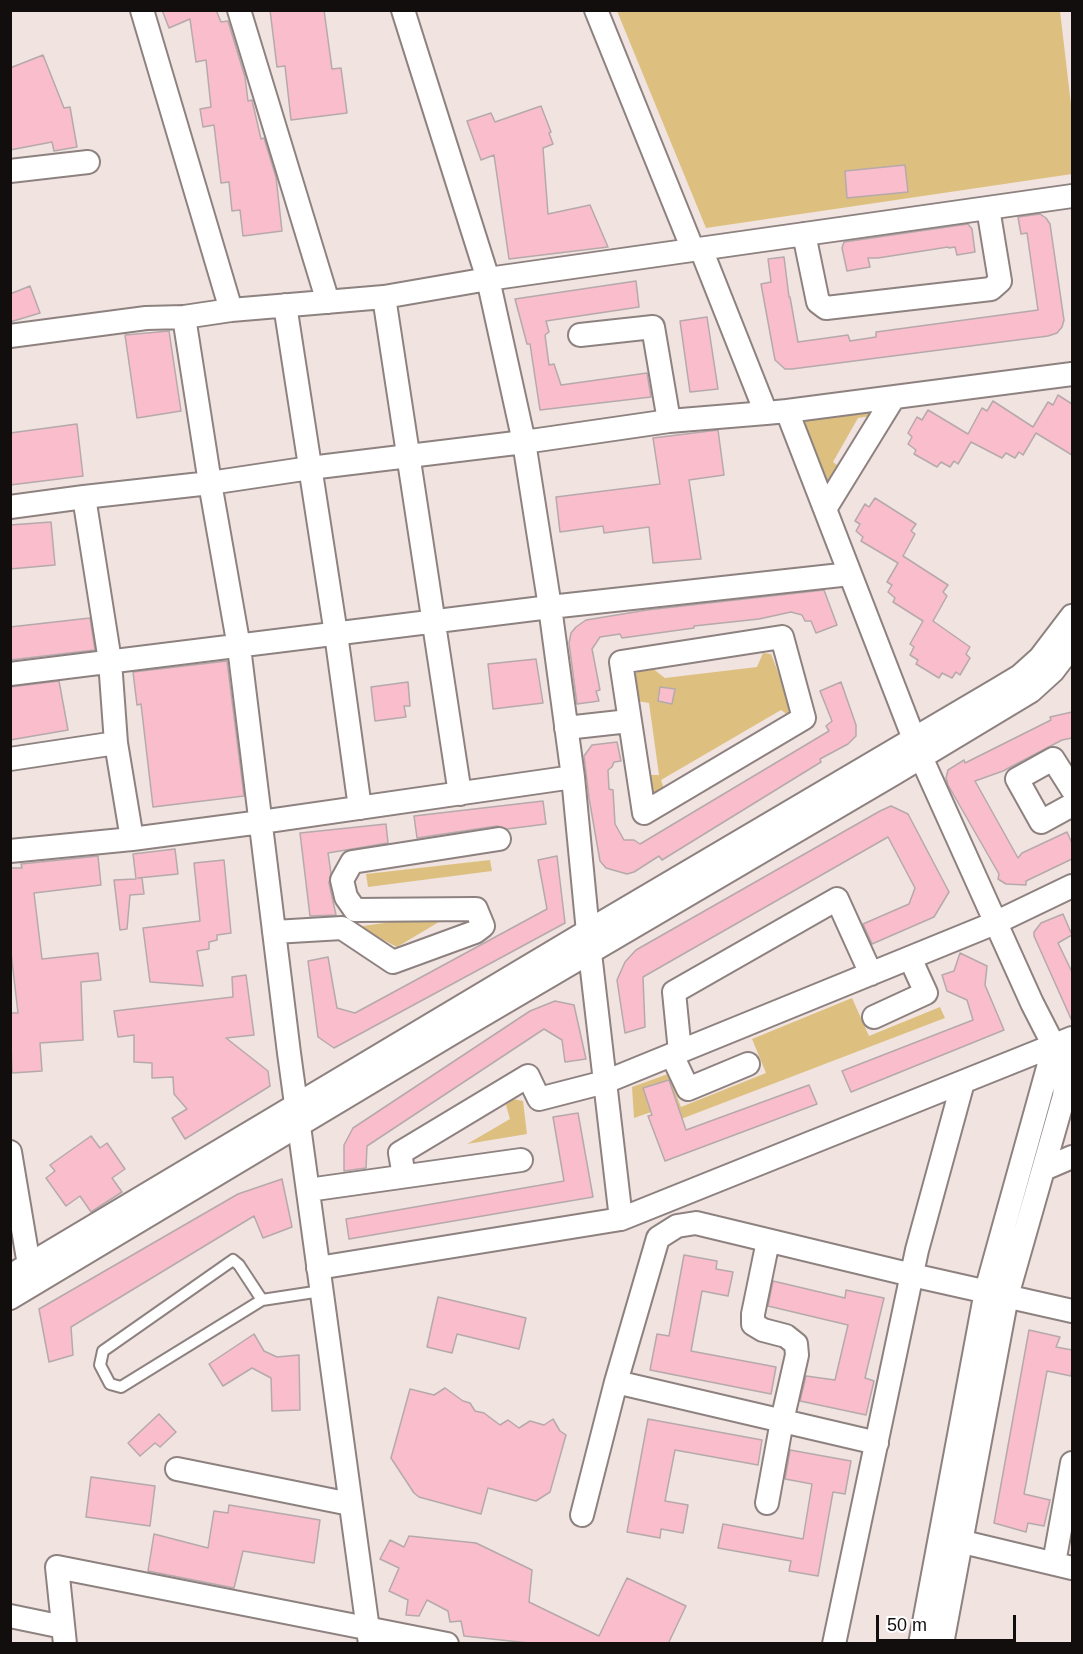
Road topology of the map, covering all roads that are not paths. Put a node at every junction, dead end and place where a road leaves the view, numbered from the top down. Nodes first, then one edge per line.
1 (142, 10) edge
2 (239, 10) edge
3 (404, 10) edge
4 (596, 10) edge
5 (88, 162) dead end
6 (10, 171) edge
7 (1072, 196) edge
8 (988, 208) junction
9 (804, 234) junction
10 (697, 250) junction
11 (488, 279) junction
12 (384, 297) junction
13 (328, 302) junction
14 (285, 304) junction
15 (231, 310) junction
16 (184, 317) junction
17 (10, 336) edge
18 (580, 336) dead end
19 (1072, 374) edge
20 (894, 397) junction
21 (777, 412) junction
22 (669, 421) junction
23 (524, 442) junction
24 (408, 456) junction
25 (310, 468) junction
26 (210, 483) junction
27 (84, 497) junction
28 (10, 507) edge
29 (825, 509) junction
30 (850, 574) junction
31 (550, 607) junction
32 (1072, 616) edge
33 (434, 622) junction
34 (336, 634) junction
35 (239, 646) junction
36 (1072, 646) edge
37 (110, 661) junction
38 (10, 674) edge
39 (629, 721) junction
40 (566, 728) junction
41 (116, 743) junction
42 (917, 748) junction
43 (10, 759) edge
44 (1063, 764) edge
45 (573, 777) junction
46 (1072, 789) edge
47 (460, 794) junction
48 (1072, 805) edge
49 (360, 808) junction
50 (261, 822) junction
51 (132, 839) junction
52 (499, 839) dead end
53 (10, 851) edge
54 (1072, 886) edge
55 (349, 919) junction
56 (995, 923) junction
57 (274, 932) junction
58 (589, 942) junction
59 (910, 958) junction
60 (871, 974) junction
61 (874, 1017) dead end
62 (1064, 1042) edge
63 (676, 1054) junction
64 (748, 1064) dead end
65 (605, 1082) junction
66 (963, 1083) junction
67 (298, 1116) junction
68 (10, 1152) edge
69 (1072, 1157) edge
70 (521, 1160) dead end
71 (1044, 1169) junction
72 (404, 1176) junction
73 (13, 1178) edge
74 (308, 1190) junction
75 (621, 1219) junction
76 (768, 1240) junction
77 (912, 1275) junction
78 (320, 1280) junction
79 (19, 1282) edge
80 (997, 1294) junction
81 (262, 1300) junction
82 (1072, 1311) edge
83 (616, 1382) junction
84 (782, 1421) junction
85 (877, 1443) junction
86 (1072, 1463) edge
87 (177, 1469) dead end
88 (767, 1503) dead end
89 (350, 1504) junction
90 (582, 1515) dead end
91 (963, 1542) junction
92 (1063, 1566) edge
93 (10, 1616) edge
94 (64, 1635) edge
95 (368, 1635) edge
96 (447, 1644) edge
97 (834, 1644) edge
98 (921, 1644) edge
99 (942, 1644) edge

1 - 15 street
2 - 13 street
3 - 11 street
4 - 10 street
5 - 6 street
7 - 8 street
8 - 9 street
8 - 9 street
9 - 10 street
10 - 11 street
10 - 21 street
11 - 12 street
11 - 23 street
12 - 13 street
12 - 24 street
13 - 14 street
14 - 15 street
14 - 25 street
15 - 16 street
16 - 17 street
16 - 26 street
18 - 22 street
19 - 20 street
20 - 21 street
20 - 29 street
21 - 22 street
21 - 29 street
22 - 23 street
23 - 24 street
23 - 31 street
24 - 25 street
24 - 33 street
25 - 26 street
25 - 34 street
26 - 27 street
26 - 35 street
27 - 28 street
27 - 37 street
29 - 30 street
30 - 31 street
30 - 42 street
31 - 33 street
31 - 40 street
32 - 42 street
33 - 34 street
33 - 47 street
34 - 35 street
34 - 49 street
35 - 37 street
35 - 50 street
36 - 42 street
37 - 38 street
37 - 41 street
39 - 39 street
39 - 40 street
40 - 45 street
41 - 43 street
41 - 51 street
42 - 56 street
42 - 58 street
44 - 46 street
44 - 48 street
45 - 47 street
45 - 58 street
47 - 49 street
49 - 50 street
50 - 51 street
50 - 57 street
51 - 53 street
52 - 55 street
54 - 56 street
55 - 55 street
55 - 57 street
56 - 59 street
56 - 62 street
57 - 67 street
58 - 65 street
58 - 67 street
59 - 60 street
59 - 61 street
60 - 63 street
60 - 63 street
62 - 66 street
62 - 71 street
62 - 80 street
63 - 64 street
63 - 65 street
65 - 72 street
65 - 75 street
66 - 75 street
66 - 77 street
67 - 74 street
67 - 79 street
68 - 73 street
69 - 71 street
70 - 72 street
71 - 80 street
72 - 74 street
73 - 79 street
74 - 78 street
75 - 78 street
76 - 77 street
76 - 83 street
76 - 84 street
77 - 80 street
77 - 85 street
78 - 81 lane
78 - 89 street
80 - 82 street
80 - 91 street
80 - 98 street
81 - 81 lane
83 - 84 street
83 - 90 street
84 - 85 street
84 - 88 street
85 - 97 street
86 - 92 street
87 - 89 street
89 - 95 street
91 - 92 street
91 - 99 street
93 - 94 street
94 - 95 street
95 - 96 street

